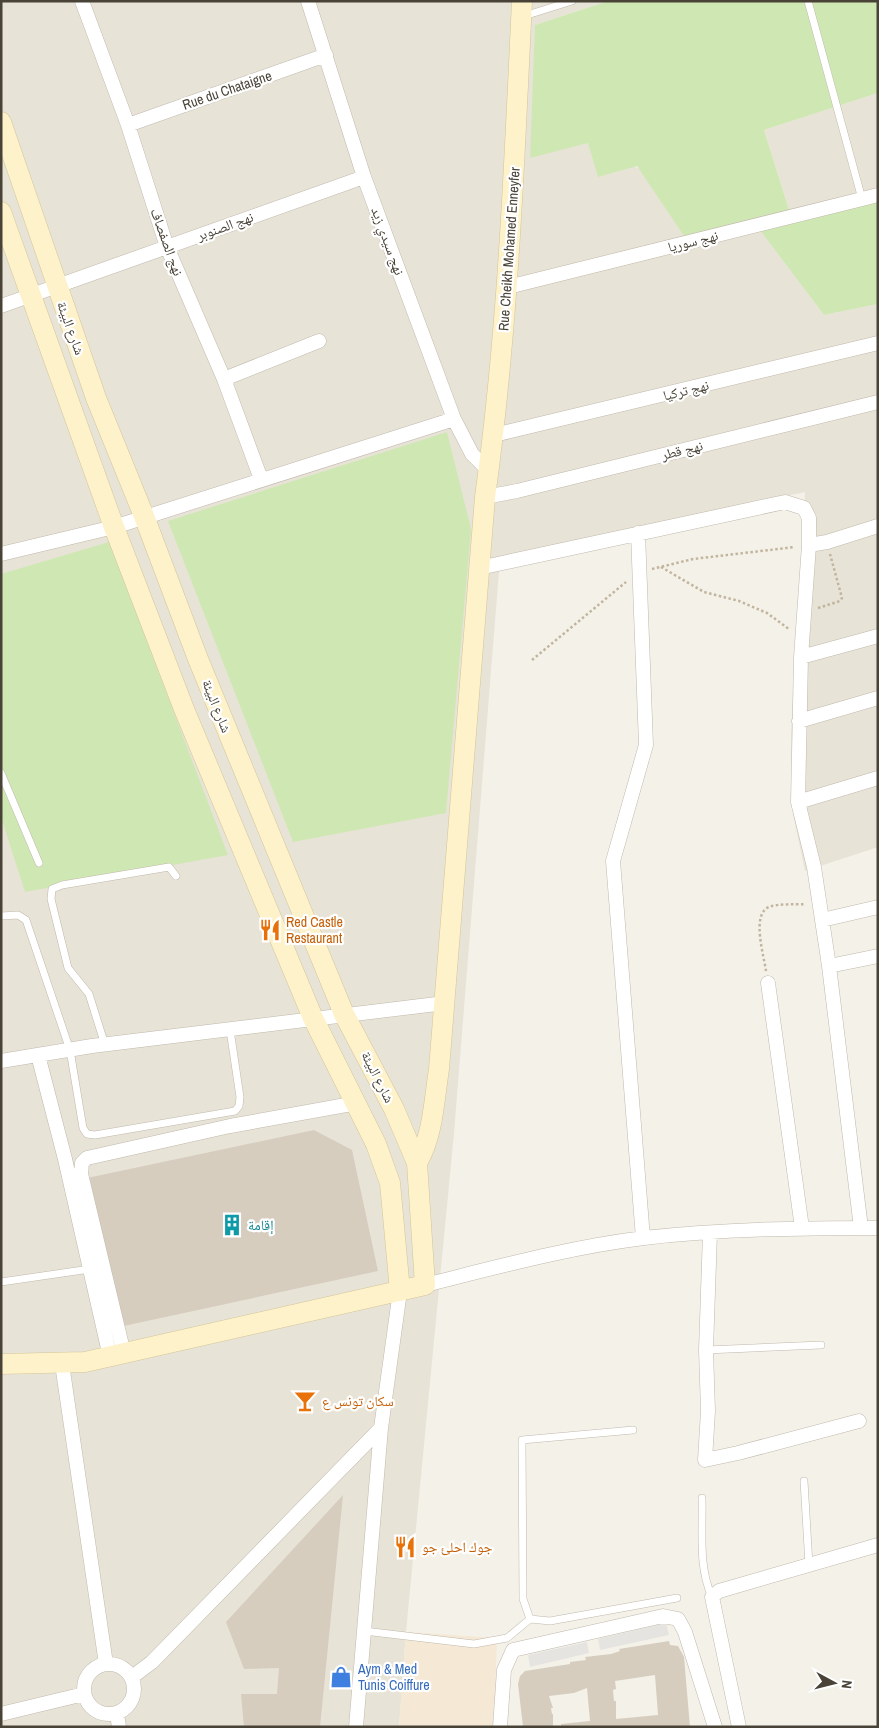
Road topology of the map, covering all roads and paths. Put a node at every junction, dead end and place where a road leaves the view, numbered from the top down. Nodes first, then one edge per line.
1 (82, 1) edge
2 (308, 1) edge
3 (572, 1) edge
4 (808, 1) edge
5 (522, 9) edge
6 (326, 55) junction
7 (1, 122) edge
8 (128, 124) junction
9 (364, 177) junction
10 (878, 195) edge
11 (862, 199) junction
12 (1, 212) edge
13 (167, 247) junction
14 (56, 286) junction
15 (508, 287) junction
16 (30, 297) junction
17 (1, 306) edge
18 (320, 341) dead end
19 (878, 343) edge
20 (224, 379) junction
21 (878, 402) edge
22 (454, 419) junction
23 (494, 435) junction
24 (489, 471) junction
25 (262, 479) junction
26 (485, 496) junction
27 (144, 516) junction
28 (878, 526) edge
29 (114, 527) junction
30 (638, 533) junction
31 (827, 542) junction
32 (809, 545) junction
33 (1, 554) edge
34 (661, 567) junction
35 (479, 568) junction
36 (638, 572) junction
37 (805, 612) junction
38 (878, 636) edge
39 (803, 642) junction
40 (801, 657) junction
41 (532, 660) dead end
42 (878, 698) edge
43 (799, 721) junction
44 (1, 773) edge
45 (878, 778) edge
46 (798, 802) junction
47 (39, 863) dead end
48 (176, 876) dead end
49 (819, 902) junction
50 (878, 906) edge
51 (1, 916) edge
52 (822, 920) junction
53 (878, 956) edge
54 (829, 966) junction
55 (768, 982) joint
56 (445, 1003) junction
57 (344, 1014) junction
58 (313, 1018) junction
59 (230, 1030) junction
60 (104, 1045) junction
61 (70, 1050) junction
62 (38, 1055) junction
63 (1, 1062) edge
64 (357, 1104) junction
65 (417, 1163) junction
66 (802, 1228) junction
67 (861, 1228) junction
68 (878, 1228) edge
69 (710, 1233) junction
70 (643, 1238) junction
71 (90, 1269) junction
72 (1, 1282) edge
73 (425, 1285) junction
74 (400, 1291) junction
75 (821, 1345) dead end
76 (706, 1350) junction
77 (117, 1355) junction
78 (1, 1364) edge
79 (62, 1364) junction
80 (859, 1421) dead end
81 (381, 1428) junction
82 (634, 1430) dead end
83 (804, 1481) dead end
84 (702, 1498) dead end
85 (878, 1545) edge
86 (809, 1565) junction
87 (712, 1597) junction
88 (677, 1598) dead end
89 (530, 1619) junction
90 (364, 1631) junction
91 (106, 1664) junction
92 (132, 1677) junction
93 (84, 1694) junction
94 (1, 1714) edge
95 (118, 1720) edge
96 (356, 1727) edge
97 (500, 1727) edge
98 (715, 1727) edge
99 (740, 1727) edge

1 - 8 street, نهج الصفصاف
2 - 6 street, نهج سيدي زيد
3 - 5 lane
4 - 11 lane
5 - 15 street, Rue Cheikh Mohamed Enneyfer
6 - 8 street, Rue du Chataigne
6 - 9 street, نهج سيدي زيد
7 - 14 street, شارع البيئة
8 - 13 street, نهج الصفصاف
9 - 13 street, نهج الصنوبر
9 - 22 street, نهج سيدي زيد
10 - 11 street, نهج سوريا
11 - 15 street, نهج سوريا
12 - 16 street, شارع البيئة
13 - 14 street, نهج الصنوبر
13 - 20 street, نهج الصفصاف
14 - 16 street, نهج الصنوبر
14 - 27 street, شارع البيئة
15 - 23 street, Rue Cheikh Mohamed Enneyfer
16 - 17 street, نهج الصنوبر
16 - 29 street, شارع البيئة
18 - 20 street
19 - 23 street, نهج تركيا
20 - 25 street, نهج الصفصاف
21 - 26 street, نهج قطر
22 - 24 street, نهج سيدي زيد
22 - 25 street
23 - 24 street, Rue Cheikh Mohamed Enneyfer
24 - 26 street, Rue Cheikh Mohamed Enneyfer
25 - 27 street
26 - 35 street, Rue Cheikh Mohamed Enneyfer
27 - 29 street
27 - 57 street, شارع البيئة
28 - 31 street
29 - 33 street
29 - 58 street, شارع البيئة
30 - 32 street
30 - 35 street
30 - 36 street
31 - 32 street
31 - 37 path
32 - 34 path
32 - 37 street
34 - 36 path
34 - 39 path
35 - 56 street, Rue Cheikh Mohamed Enneyfer
36 - 41 path
36 - 70 street
37 - 39 street
38 - 40 street
39 - 40 street
40 - 43 street
42 - 43 street
43 - 46 street
44 - 47 lane
45 - 46 street
46 - 49 street
48 - 60 lane
49 - 52 street
49 - 55 path
50 - 52 street
51 - 61 lane
52 - 54 street
53 - 54 street
54 - 67 street
55 - 66 street
56 - 57 street
56 - 65 street, Rue Cheikh Mohamed Enneyfer
57 - 58 street
57 - 65 street, شارع البيئة
58 - 59 street
58 - 64 street, شارع البيئة
59 - 60 street
59 - 61 lane
60 - 61 street
61 - 62 street
62 - 63 street
62 - 71 street
64 - 74 street, شارع البيئة
64 - 77 street
65 - 73 street, شارع البيئة
66 - 67 street
66 - 69 street
67 - 68 street
69 - 70 street
69 - 76 street
70 - 73 street
71 - 72 lane
71 - 77 street
73 - 74 street
74 - 77 street
74 - 81 street
75 - 76 lane
76 - 80 street
77 - 79 street
78 - 79 street
79 - 91 street
81 - 90 street
81 - 92 street
82 - 89 lane
83 - 86 lane
84 - 87 lane
85 - 86 street
86 - 87 street
87 - 99 street
88 - 89 lane
89 - 90 lane
90 - 96 street
91 - 92 street
91 - 93 street
92 - 95 street
93 - 94 street
93 - 95 street
97 - 98 street

